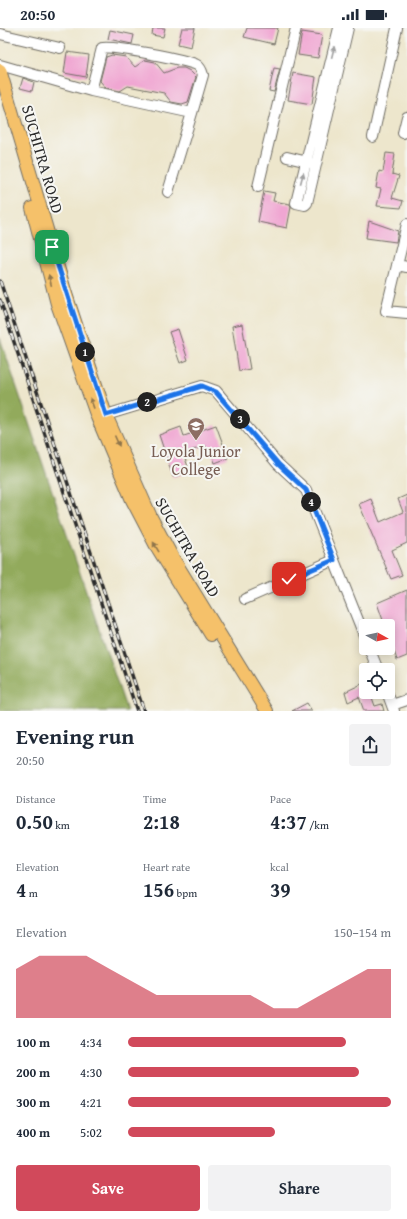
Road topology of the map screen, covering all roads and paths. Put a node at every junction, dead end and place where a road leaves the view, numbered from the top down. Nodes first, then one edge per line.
1 (296, 28) edge
2 (339, 28) edge
3 (348, 28) edge
4 (397, 28) edge
5 (0, 34) edge
6 (60, 48) dead end
7 (0, 65) edge
8 (0, 70) edge
9 (0, 91) edge
10 (91, 91) junction
11 (192, 113) junction
12 (407, 117) edge
13 (321, 120) junction
14 (403, 133) dead end
15 (373, 138) dead end
16 (287, 157) dead end
17 (258, 187) dead end
18 (168, 192) dead end
19 (407, 224) edge
20 (47, 249) junction
21 (402, 266) edge
22 (407, 313) edge
23 (106, 415) junction
24 (334, 560) junction
25 (245, 599) dead end
26 (359, 622) edge
27 (407, 700) edge
28 (393, 708) edge
29 (258, 711) edge
30 (267, 711) edge

1 - 17 street
13 -> 2 street
3 - 13 street
4 - 15 street
5 - 6 street
7 - 10 street
8 - 20 main road, SUCHITRA ROAD
9 - 20 main road, SUCHITRA ROAD
10 - 11 street
10 - 11 street
11 - 18 street
12 - 14 street
13 - 16 street
19 - 21 street
20 - 23 main road, SUCHITRA ROAD
29 -> 20 main road, SUCHITRA ROAD
21 - 22 street
23 - 24 street
23 -> 30 main road, SUCHITRA ROAD
24 - 25 street
24 - 26 street
27 - 28 street

